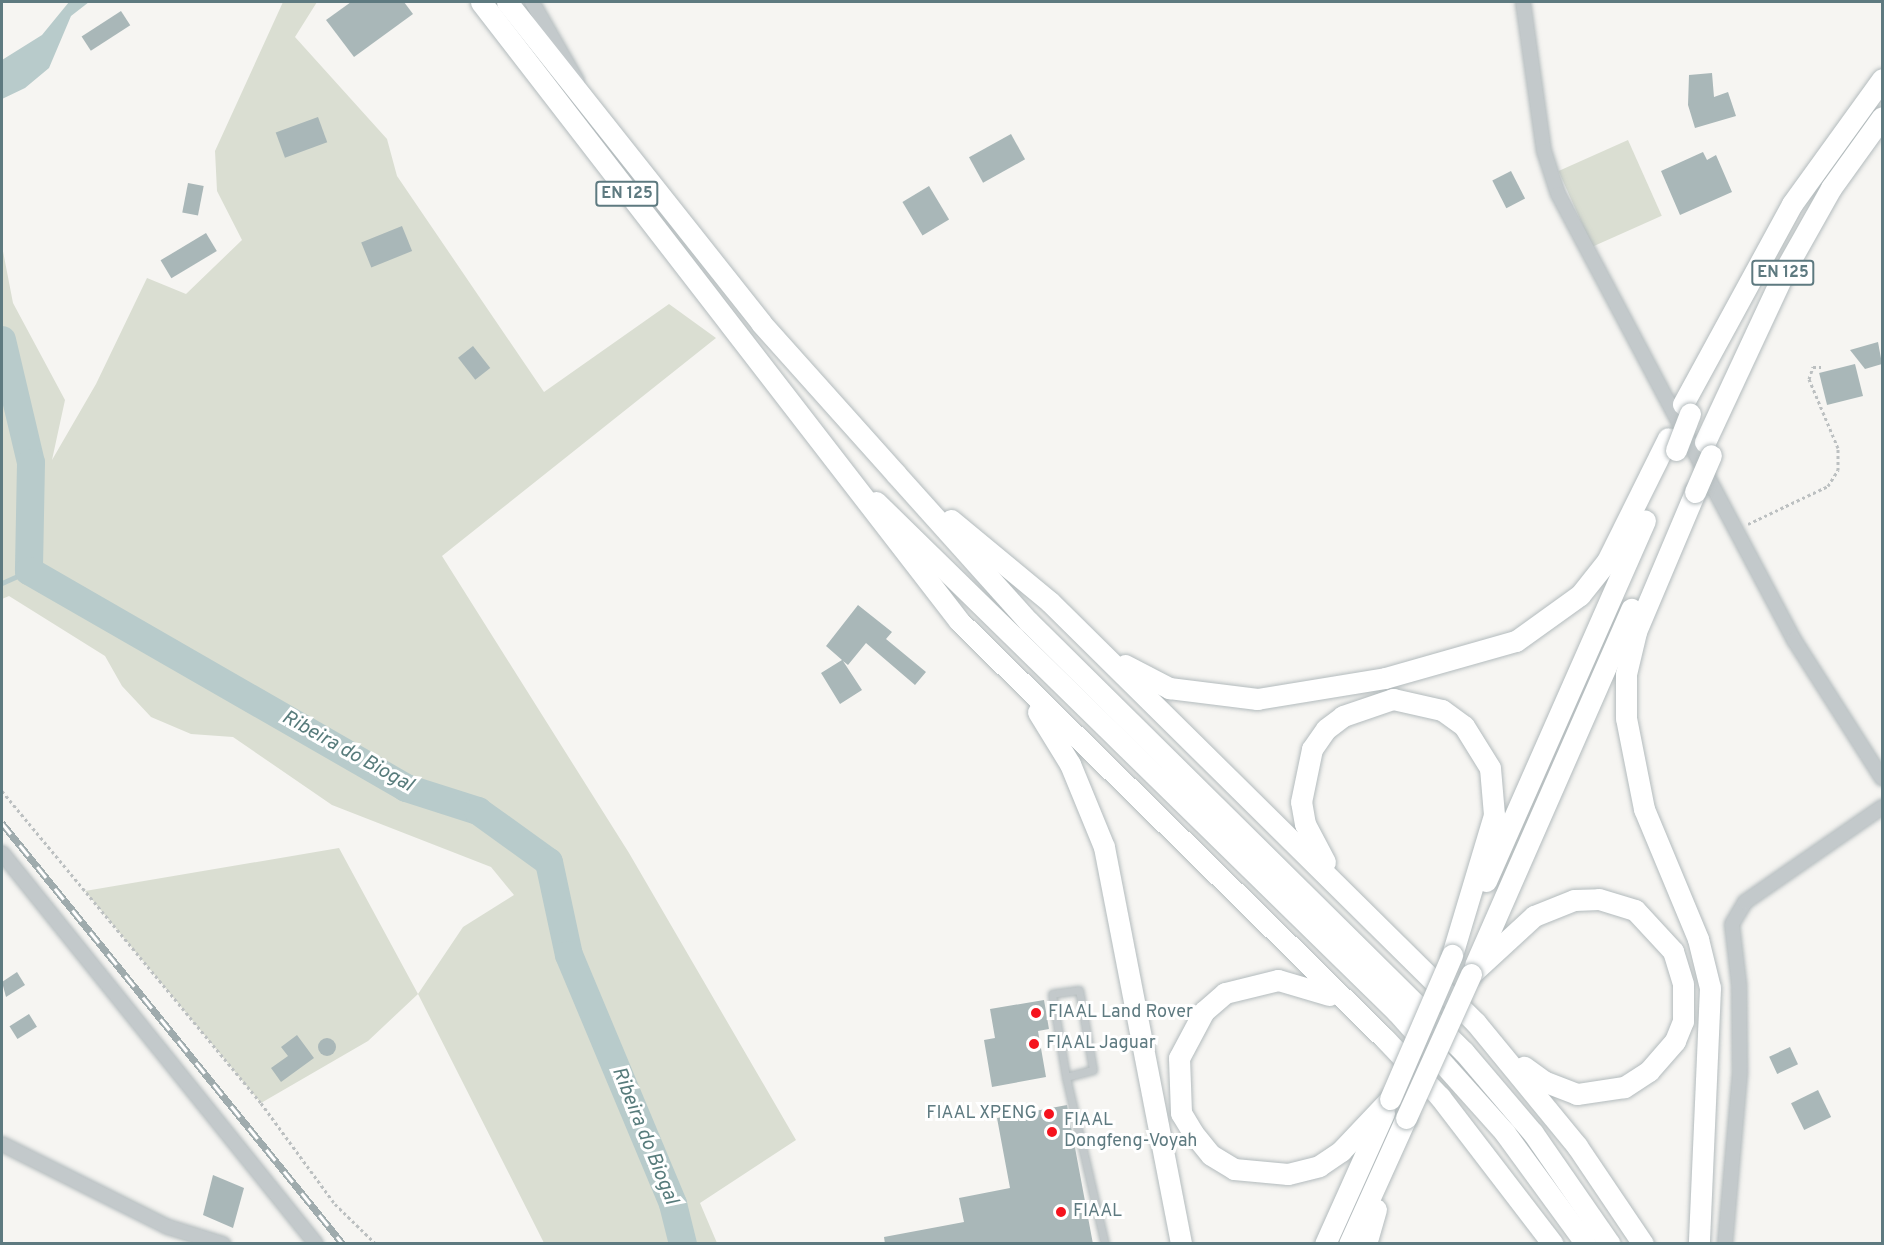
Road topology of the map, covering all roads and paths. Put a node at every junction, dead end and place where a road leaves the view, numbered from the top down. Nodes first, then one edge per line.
1 (481, 2) edge
2 (507, 2) edge
3 (532, 2) edge
4 (1523, 2) edge
5 (1882, 79) edge
6 (587, 105) junction
7 (1882, 117) edge
8 (1821, 367) dead end
9 (1672, 444) junction
10 (843, 470) junction
11 (896, 474) junction
12 (1693, 484) junction
13 (1738, 528) junction
14 (1050, 602) junction
15 (1005, 668) junction
16 (1882, 778) edge
17 (2, 791) edge
18 (1882, 807) edge
19 (2, 853) edge
20 (1355, 901) junction
21 (1452, 955) junction
22 (1471, 974) junction
23 (1476, 1023) junction
24 (1385, 1039) junction
25 (1066, 1077) junction
26 (1390, 1099) junction
27 (2, 1144) edge
28 (1389, 1159) junction
29 (1530, 1211) junction
30 (223, 1244) edge
31 (316, 1244) edge
32 (376, 1244) edge
33 (1105, 1244) edge
34 (1181, 1244) edge
35 (1325, 1244) edge
36 (1349, 1244) edge
37 (1366, 1244) edge
38 (1547, 1244) edge
39 (1553, 1244) edge
40 (1586, 1244) edge
41 (1610, 1244) edge
42 (1643, 1244) edge
43 (1699, 1244) edge
44 (1725, 1244) edge

1 - 10 main road, EN 125
2 - 6 main road, EN 125
3 - 6 street
4 - 13 street
5 - 9 main road, EN 125, bridge
6 - 11 main road, EN 125
7 - 12 main road, EN 125, bridge
8 - 13 path
9 - 14 main road
9 - 21 main road
10 - 15 main road
10 - 40 main road
11 - 14 main road
11 - 41 main road
12 - 22 main road
12 - 43 main road
13 - 16 street
14 - 20 main road
15 - 24 main road
15 - 34 main road
17 - 32 path
18 - 44 street
19 - 31 street
20 - 21 main road
20 - 23 main road
21 - 26 main road, bridge
22 - 23 main road
22 - 28 main road, bridge
23 - 42 main road
24 - 26 main road
24 - 29 main road
25 - 25 lane
25 - 33 lane
26 - 35 main road
27 - 30 street
28 - 36 main road
28 - 37 main road
29 - 38 main road
29 - 39 main road

